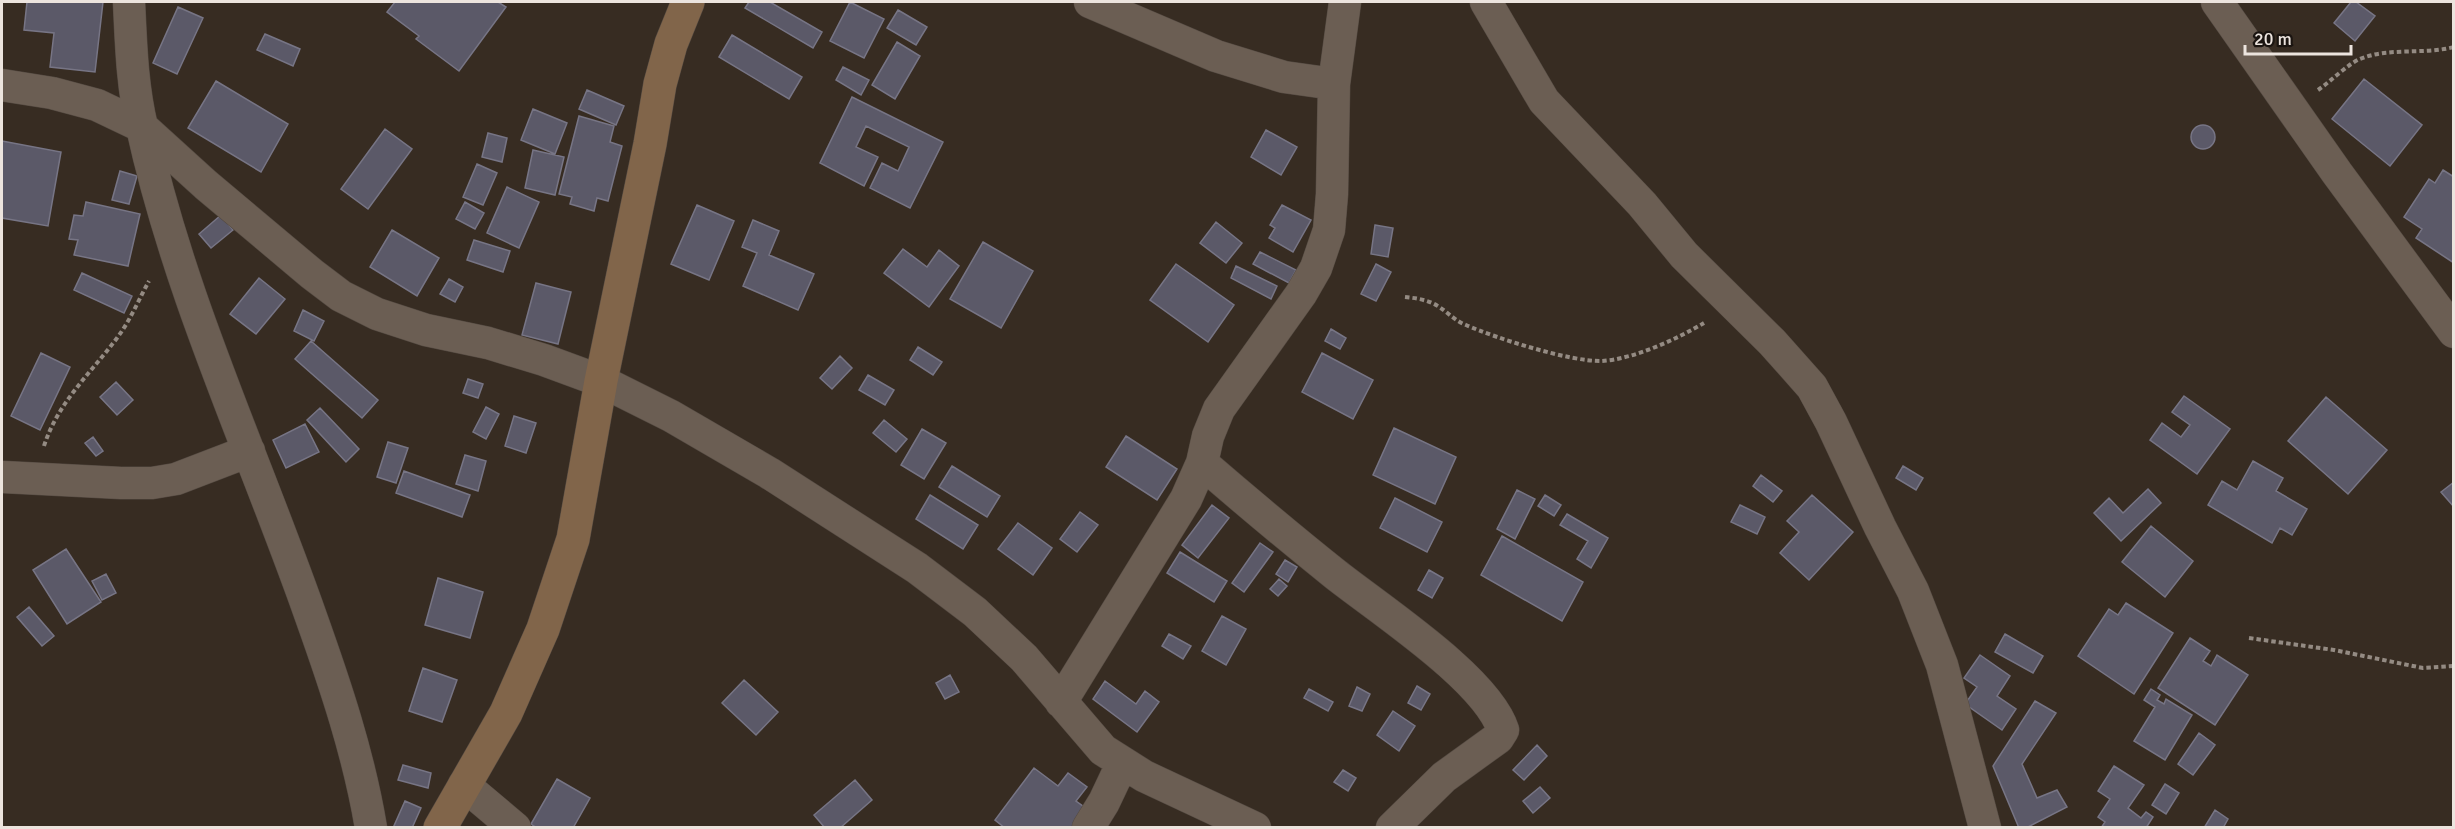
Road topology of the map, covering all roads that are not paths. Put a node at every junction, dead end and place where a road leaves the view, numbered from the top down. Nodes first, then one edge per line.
1 (129, 2) edge
2 (688, 2) edge
3 (1090, 2) edge
4 (1345, 2) edge
5 (1486, 2) edge
6 (2217, 2) edge
7 (1334, 84) junction
8 (2, 85) edge
9 (141, 126) junction
10 (2454, 332) edge
11 (601, 381) junction
12 (249, 451) junction
13 (1202, 463) junction
14 (19, 477) road end
15 (1061, 702) junction
16 (1122, 764) junction
17 (464, 785) junction
18 (371, 828) edge
19 (440, 828) edge
20 (515, 828) edge
21 (1088, 828) edge
22 (1255, 828) edge
23 (1392, 828) edge
24 (1985, 828) edge

1 - 9 street
2 - 11 street
3 - 7 street
4 - 7 street
5 - 24 street
6 - 10 street
7 - 13 street
8 - 9 street
9 - 11 street
9 - 12 street
11 - 15 street
11 - 17 street
12 - 14 street
12 - 18 street
13 - 15 street
13 - 23 street
15 - 16 street
16 - 21 street
16 - 22 street
17 - 19 street
17 - 20 street

